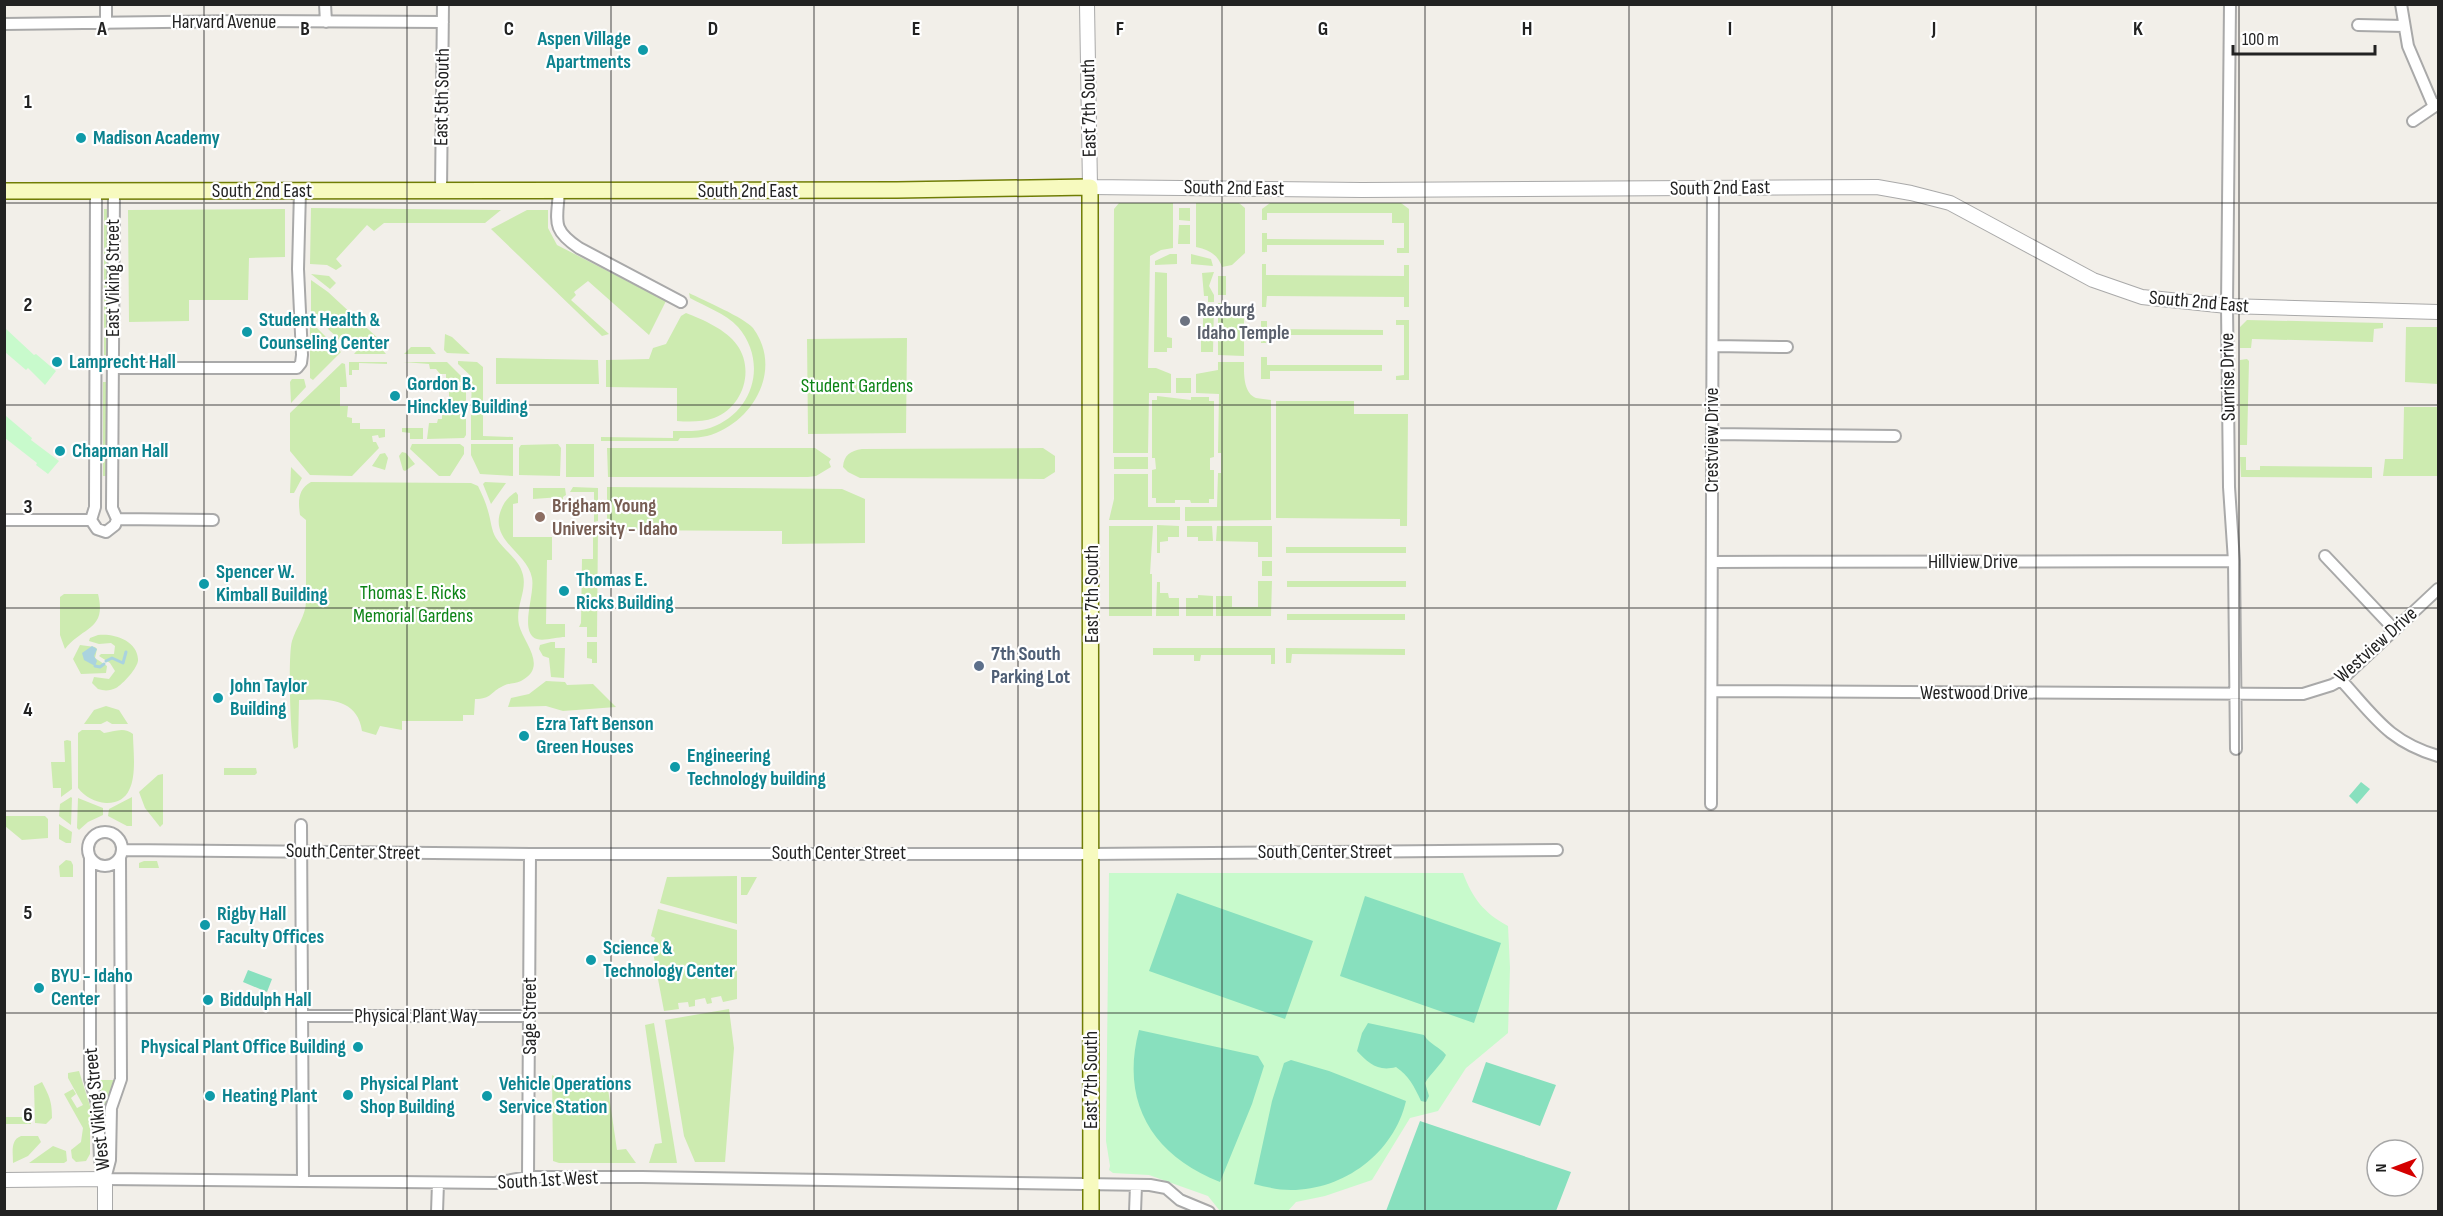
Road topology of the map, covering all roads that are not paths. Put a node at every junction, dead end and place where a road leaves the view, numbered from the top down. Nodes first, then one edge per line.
1 (106, 4) edge
2 (325, 4) edge
3 (442, 4) edge
4 (1087, 4) edge
5 (2230, 4) edge
6 (2401, 4) edge
7 (326, 22) junction
8 (443, 22) junction
9 (4, 24) edge
10 (106, 24) junction
11 (2358, 25) dead end
12 (2404, 26) junction
13 (2436, 105) edge
14 (2413, 121) dead end
15 (1090, 187) junction
16 (1713, 188) junction
17 (441, 190) junction
18 (4, 191) edge
19 (300, 191) junction
20 (559, 191) junction
21 (96, 192) junction
22 (114, 192) junction
23 (681, 302) dead end
24 (2227, 306) junction
25 (2439, 312) edge
26 (1713, 346) junction
27 (1787, 347) dead end
28 (121, 368) junction
29 (1712, 434) junction
30 (1895, 436) dead end
31 (117, 519) junction
32 (4, 520) edge
33 (91, 520) junction
34 (213, 520) dead end
35 (2325, 556) dead end
36 (2234, 561) junction
37 (1712, 562) junction
38 (2439, 589) edge
39 (2394, 629) junction
40 (2341, 680) junction
41 (1712, 691) junction
42 (2236, 695) junction
43 (2236, 749) dead end
44 (2439, 756) edge
45 (1711, 804) dead end
46 (301, 825) dead end
47 (1557, 850) dead end
48 (301, 852) junction
49 (121, 854) junction
50 (1090, 854) junction
51 (530, 855) junction
52 (90, 858) junction
53 (302, 1016) junction
54 (530, 1016) junction
55 (528, 1177) junction
56 (105, 1179) junction
57 (4, 1180) edge
58 (303, 1181) junction
59 (438, 1183) junction
60 (1091, 1183) junction
61 (1136, 1185) junction
62 (105, 1212) edge
63 (437, 1212) edge
64 (1090, 1212) edge
65 (1135, 1212) edge
66 (1209, 1212) edge

1 - 10 street
2 - 7 street
3 - 8 street, East 5th South
4 - 15 street, East 7th South
5 - 24 street, Sunrise Drive
6 - 12 street
7 - 8 street, Harvard Avenue
7 - 10 street, Harvard Avenue
8 - 17 street, East 5th South
9 - 10 street, Harvard Avenue
11 - 12 street
12 - 13 street
13 - 14 street
15 - 16 street, South 2nd East
15 - 20 main road, South 2nd East
15 - 50 main road, East 7th South
16 - 24 street, South 2nd East
16 - 26 street, Crestview Drive
17 - 19 main road, South 2nd East
17 - 20 main road, South 2nd East
18 - 21 main road, South 2nd East
19 - 22 main road, South 2nd East
19 - 28 street
20 - 23 street
21 - 22 main road, South 2nd East
21 - 33 street
22 - 28 street, East Viking Street
24 - 25 street, South 2nd East
24 - 36 street, Sunrise Drive
26 - 27 street
26 - 29 street, Crestview Drive
28 - 31 street, East Viking Street
29 - 30 street
29 - 37 street, Crestview Drive
31 - 33 street
31 - 34 street
32 - 33 street
35 - 39 street
36 - 37 street, Hillview Drive
36 - 42 street, Sunrise Drive
37 - 41 street, Crestview Drive
38 - 39 street, Westview Drive
39 - 40 street, Westview Drive
40 - 42 street, Westview Drive
40 - 44 street
41 - 42 street, Westwood Drive
41 - 45 street, Crestview Drive
42 - 43 street, Sunrise Drive
46 - 48 street
47 - 50 street, South Center Street
48 - 49 street, South Center Street
48 - 51 street, South Center Street
48 - 53 street
49 - 52 street
49 - 52 street
49 - 56 street, West Viking Street
50 - 51 street, South Center Street
50 - 60 main road, East 7th South
51 - 54 street, Sage Street
52 - 56 street, West Viking Street
53 - 54 street, Physical Plant Way
53 - 58 street
54 - 55 street, Sage Street
55 - 59 street, South 1st West
55 - 60 street, South 1st West
56 - 57 street, South 1st West
56 - 58 street, South 1st West
56 - 62 street
58 - 59 street, South 1st West
59 - 63 street
60 - 61 street, South 1st West
60 - 64 main road, East 7th South
61 - 65 street
61 - 66 street, South 1st West

